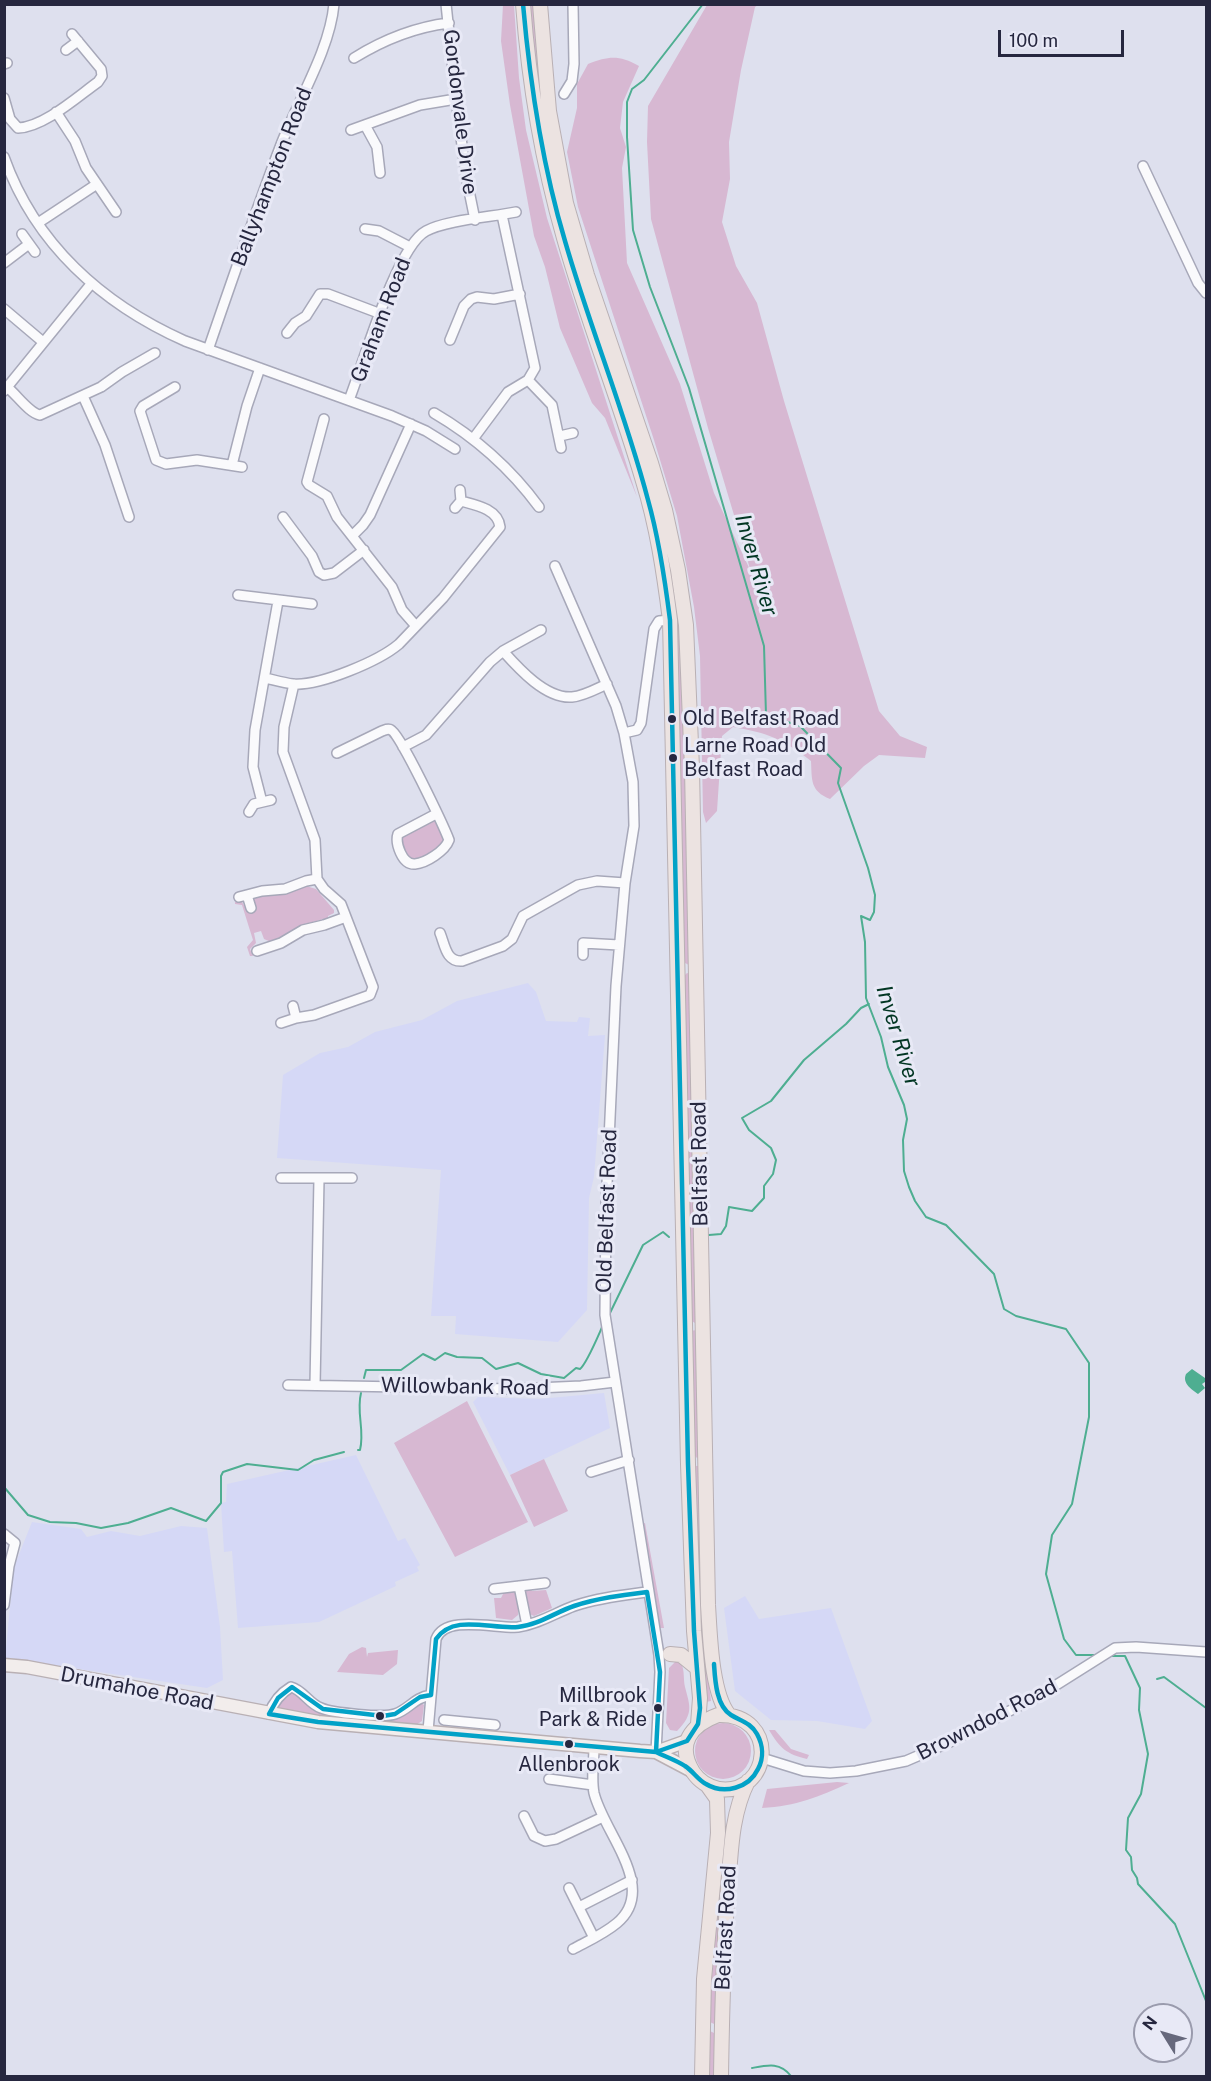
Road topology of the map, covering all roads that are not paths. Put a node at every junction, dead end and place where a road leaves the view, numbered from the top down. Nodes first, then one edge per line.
1 (334, 4) edge
2 (446, 4) edge
3 (523, 4) edge
4 (539, 4) edge
5 (573, 4) edge
6 (449, 23) junction
7 (66, 50) dead end
8 (354, 58) dead end
9 (564, 94) dead end
10 (4, 98) edge
11 (456, 99) junction
12 (56, 112) junction
13 (365, 125) junction
14 (351, 130) dead end
15 (4, 157) edge
16 (1143, 166) dead end
17 (380, 173) dead end
18 (8, 177) edge
19 (97, 184) junction
20 (116, 212) dead end
21 (516, 212) dead end
22 (502, 215) junction
23 (475, 220) junction
24 (38, 223) junction
25 (364, 229) dead end
26 (22, 234) dead end
27 (28, 244) junction
28 (410, 247) junction
29 (35, 252) dead end
30 (4, 263) edge
31 (91, 284) junction
32 (1206, 293) edge
33 (520, 294) junction
34 (4, 309) edge
35 (381, 314) junction
36 (286, 333) dead end
37 (450, 340) dead end
38 (43, 342) junction
39 (208, 350) junction
40 (155, 353) dead end
41 (260, 368) junction
42 (528, 380) junction
43 (6, 389) edge
44 (171, 394) dead end
45 (83, 396) junction
46 (350, 400) junction
47 (434, 413) dead end
48 (411, 424) junction
49 (326, 426) dead end
50 (573, 433) dead end
51 (560, 436) junction
52 (473, 439) junction
53 (561, 448) dead end
54 (455, 449) dead end
55 (231, 465) junction
56 (242, 466) dead end
57 (460, 490) dead end
58 (538, 501) dead end
59 (283, 516) dead end
60 (129, 517) dead end
61 (353, 536) junction
62 (364, 550) junction
63 (555, 566) dead end
64 (238, 595) dead end
65 (278, 601) junction
66 (312, 604) dead end
67 (670, 620) junction
68 (529, 624) dead end
69 (416, 626) junction
70 (503, 651) junction
71 (265, 678) junction
72 (294, 684) junction
73 (607, 684) junction
74 (624, 733) junction
75 (403, 747) junction
76 (347, 760) dead end
77 (249, 812) dead end
78 (436, 814) junction
79 (317, 879) junction
80 (625, 883) junction
81 (251, 908) dead end
82 (345, 917) junction
83 (440, 933) dead end
84 (619, 945) junction
85 (260, 946) dead end
86 (583, 955) dead end
87 (293, 1006) dead end
88 (296, 1018) junction
89 (281, 1023) dead end
90 (281, 1178) dead end
91 (352, 1178) dead end
92 (319, 1179) junction
93 (615, 1382) junction
94 (288, 1385) dead end
95 (315, 1385) junction
96 (628, 1460) junction
97 (591, 1472) dead end
98 (4, 1534) edge
99 (545, 1582) dead end
100 (519, 1586) junction
101 (494, 1590) dead end
102 (647, 1592) junction
103 (4, 1605) edge
104 (527, 1625) junction
105 (1206, 1652) edge
106 (664, 1654) junction
107 (4, 1665) edge
108 (697, 1668) junction
109 (431, 1695) junction
110 (269, 1714) junction
111 (729, 1715) junction
112 (444, 1720) dead end
113 (698, 1724) junction
114 (488, 1729) junction
115 (428, 1731) junction
116 (687, 1741) junction
117 (594, 1747) junction
118 (656, 1752) junction
119 (762, 1758) junction
120 (692, 1771) junction
121 (549, 1779) dead end
122 (748, 1781) junction
123 (560, 1782) junction
124 (593, 1785) junction
125 (707, 1785) junction
126 (558, 1792) dead end
127 (524, 1816) dead end
128 (603, 1817) junction
129 (632, 1880) junction
130 (569, 1888) dead end
131 (579, 1907) junction
132 (594, 1938) junction
133 (573, 1949) dead end
134 (702, 2076) edge
135 (721, 2076) edge

1 - 39 street, Ballyhampton Road
2 - 6 street, Gordonvale Drive
3 - 67 highway, Belfast Road
4 - 111 highway, Belfast Road
5 - 9 street
6 - 8 street
6 - 11 street, Gordonvale Drive
7 - 12 street
10 - 12 street
11 - 13 street
11 - 23 street, Gordonvale Drive
12 - 19 street
13 - 14 street
13 - 17 street
15 - 18 street
16 - 32 street
18 - 24 street
19 - 20 street
19 - 24 street
21 - 22 street, Graham Road
22 - 23 street, Graham Road
22 - 33 street
23 - 28 street, Graham Road
24 - 31 street
25 - 28 street
26 - 27 street
27 - 29 street
27 - 30 street
28 - 35 street, Graham Road
31 - 38 street
31 - 39 street
33 - 37 street
33 - 42 street
34 - 38 street
35 - 36 street
35 - 46 street, Graham Road
38 - 43 street
39 - 41 street
40 - 45 street
41 - 46 street
41 - 55 street
42 - 51 street
42 - 52 street
43 - 45 street
44 - 55 street
45 - 60 street
46 - 48 street
47 - 52 street
48 - 54 street
48 - 61 street
49 - 61 street
50 - 51 street
51 - 53 street
52 - 58 street
55 - 56 street
57 - 69 street
59 - 62 street
61 - 62 street
62 - 69 street
63 - 73 street, Old Belfast Road
64 - 65 street
65 - 66 street
65 - 71 street
67 - 74 street
67 - 108 highway, Belfast Road
68 - 70 street
69 - 72 street
70 - 73 street
70 - 75 street
71 - 72 street
71 - 77 street
72 - 79 street
73 - 74 street, Old Belfast Road
74 - 80 street, Old Belfast Road
75 - 76 street
75 - 78 street
78 - 78 street
79 - 81 street
79 - 82 street
80 - 83 street
80 - 84 street, Old Belfast Road
82 - 85 street
82 - 88 street
84 - 86 street
84 - 93 street, Old Belfast Road
87 - 88 street
88 - 89 street
90 - 92 street
91 - 92 street
92 - 95 street
93 - 95 street, Willowbank Road
93 - 96 street, Old Belfast Road
94 - 95 street, Willowbank Road
96 - 97 street
96 - 102 street, Old Belfast Road
98 - 103 street
99 - 100 street
100 - 101 street
100 - 104 street
102 - 104 street
102 - 106 street, Old Belfast Road
104 - 109 street
105 - 119 street, Browndod Road
106 - 108 highway
106 - 118 street, Old Belfast Road
107 - 110 main road, Drumahoe Road
108 - 113 highway, Belfast Road
109 - 110 street
109 - 115 street
110 - 115 main road, Drumahoe Road
111 - 113 highway
111 - 119 highway
112 - 114 street, Drumahoe Road
113 - 116 highway
114 - 115 main road, Drumahoe Road
114 - 117 main road, Drumahoe Road
116 - 118 main road, Drumahoe Road
116 - 120 highway
117 - 118 main road, Drumahoe Road
117 - 124 street
118 - 120 main road, Drumahoe Road
119 - 122 highway
120 - 125 highway
121 - 123 street
122 - 125 highway
122 - 135 highway, Belfast Road
123 - 124 street
123 - 126 street
124 - 128 street
125 - 134 highway, Belfast Road
127 - 128 street
128 - 129 street
129 - 131 street
129 - 132 street
130 - 131 street
131 - 132 street
132 - 133 street

